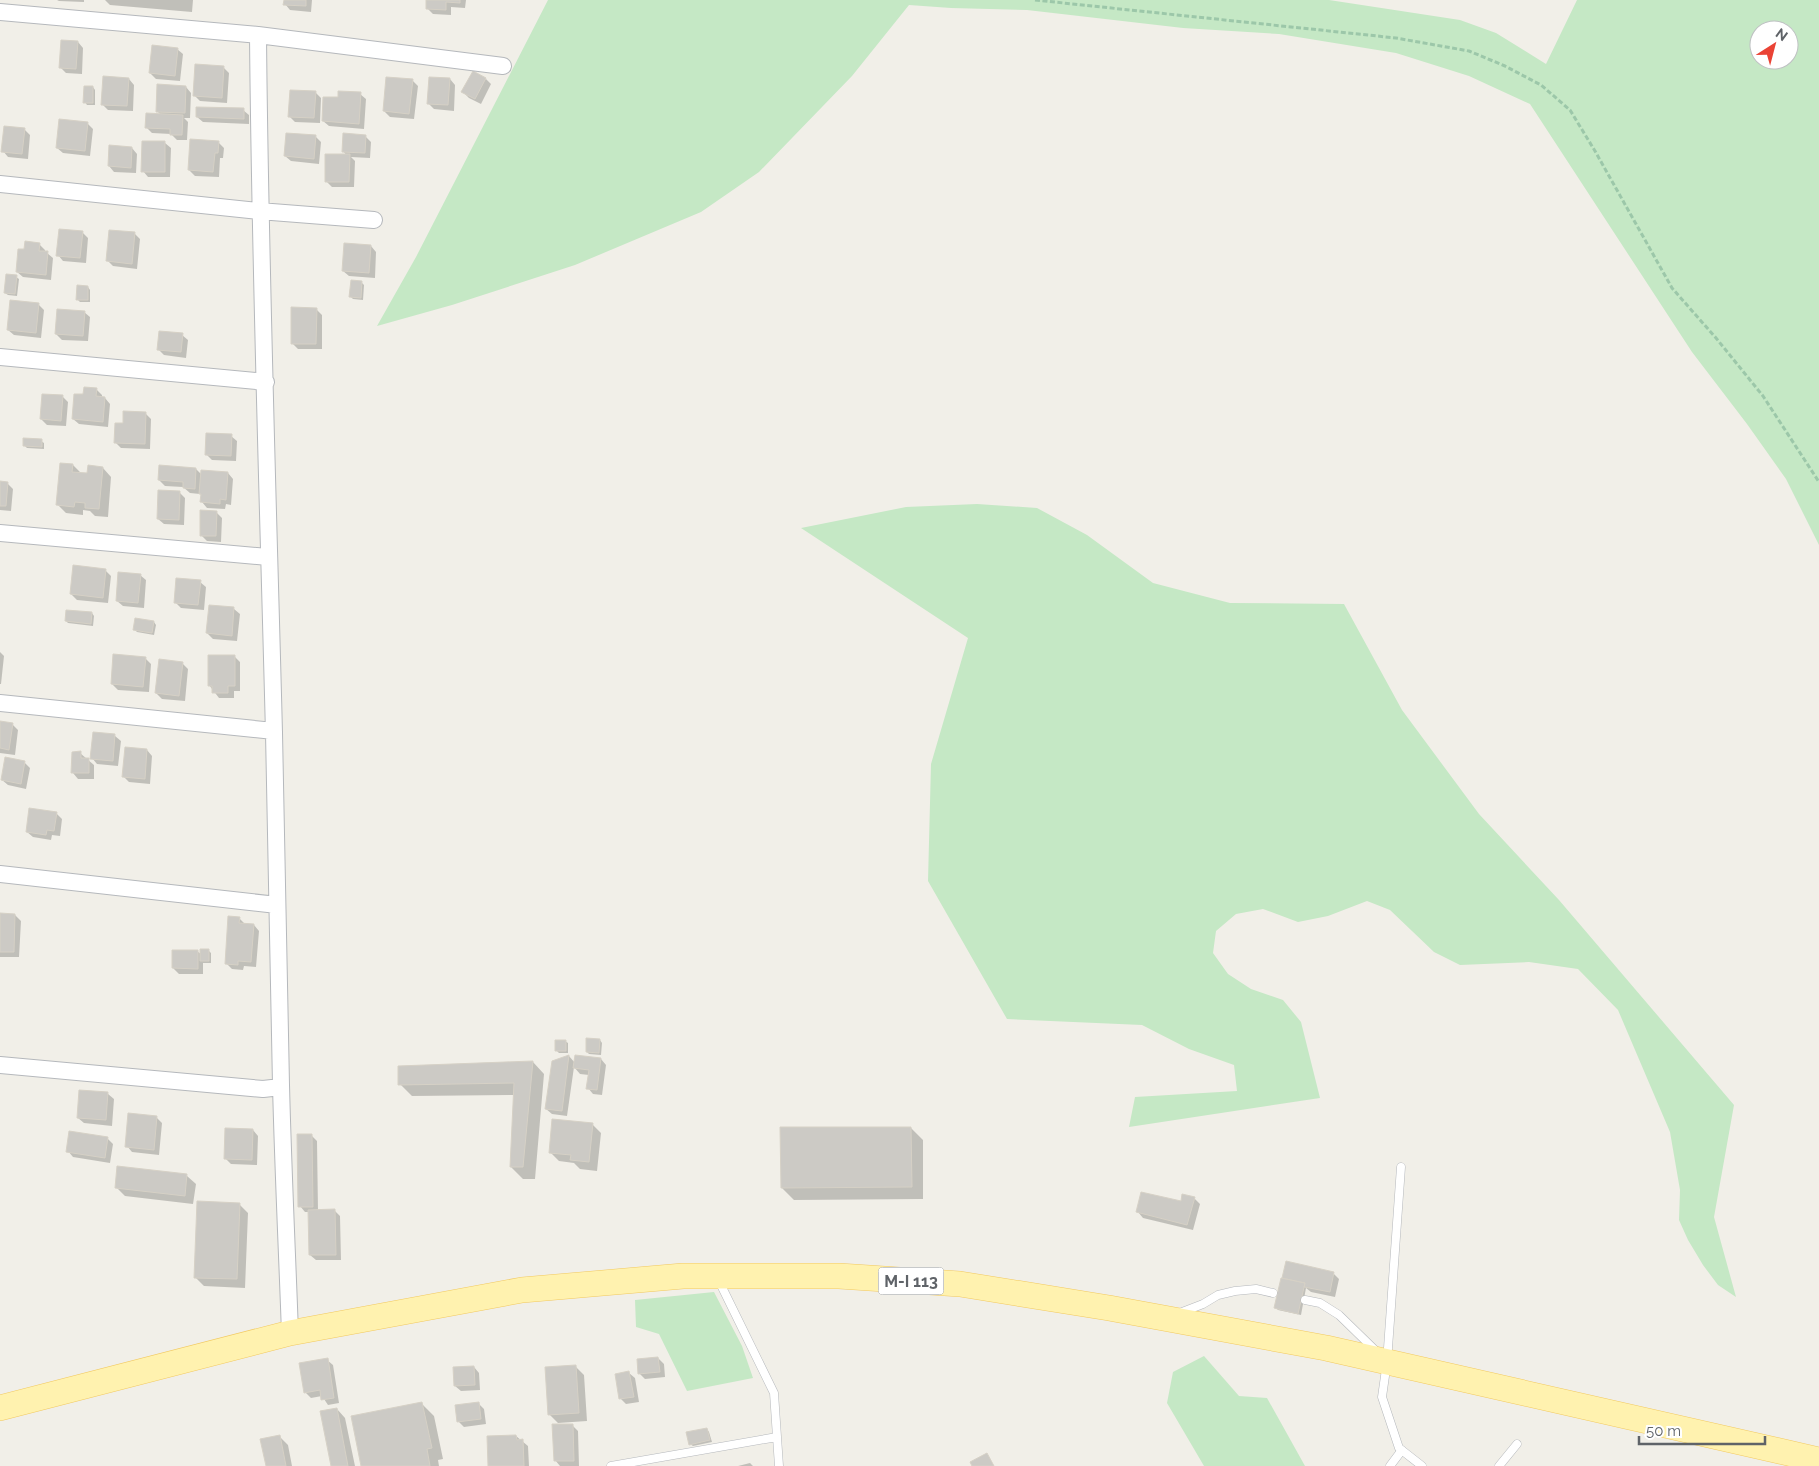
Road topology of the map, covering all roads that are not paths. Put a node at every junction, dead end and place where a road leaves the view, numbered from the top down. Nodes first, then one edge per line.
1 (0, 12) edge
2 (258, 35) junction
3 (503, 66) dead end
4 (0, 184) edge
5 (260, 211) junction
6 (374, 220) dead end
7 (0, 357) edge
8 (266, 382) junction
9 (0, 533) edge
10 (268, 557) junction
11 (0, 703) edge
12 (274, 732) junction
13 (0, 874) edge
14 (277, 905) junction
15 (0, 1065) edge
16 (281, 1087) junction
17 (1401, 1167) dead end
18 (716, 1275) junction
19 (1273, 1293) dead end
20 (1305, 1300) dead end
21 (1166, 1318) junction
22 (290, 1332) junction
23 (1386, 1362) junction
24 (0, 1408) edge
25 (777, 1437) junction
26 (1517, 1444) dead end
27 (1402, 1450) junction
28 (1819, 1460) edge
29 (611, 1466) edge
30 (779, 1466) edge
31 (1390, 1466) edge
32 (1422, 1466) edge
33 (1500, 1466) edge

1 - 2 street
2 - 3 street
2 - 5 street
4 - 5 street
5 - 6 street
5 - 8 street
7 - 8 street
8 - 10 street
9 - 10 street
10 - 12 street
11 - 12 street
12 - 14 street
13 - 14 street
14 - 16 street
15 - 16 street
16 - 22 street
17 - 23 lane
18 - 21 main road, M-I 113
18 - 22 main road, M-I 113
18 - 25 lane
19 - 21 lane
20 - 23 lane
21 - 23 main road, M-I 113
22 - 24 main road, M-I 113
23 - 27 lane
23 - 28 main road, M-I 113
25 - 29 lane
25 - 30 lane
26 - 33 lane
27 - 31 lane
27 - 32 lane

